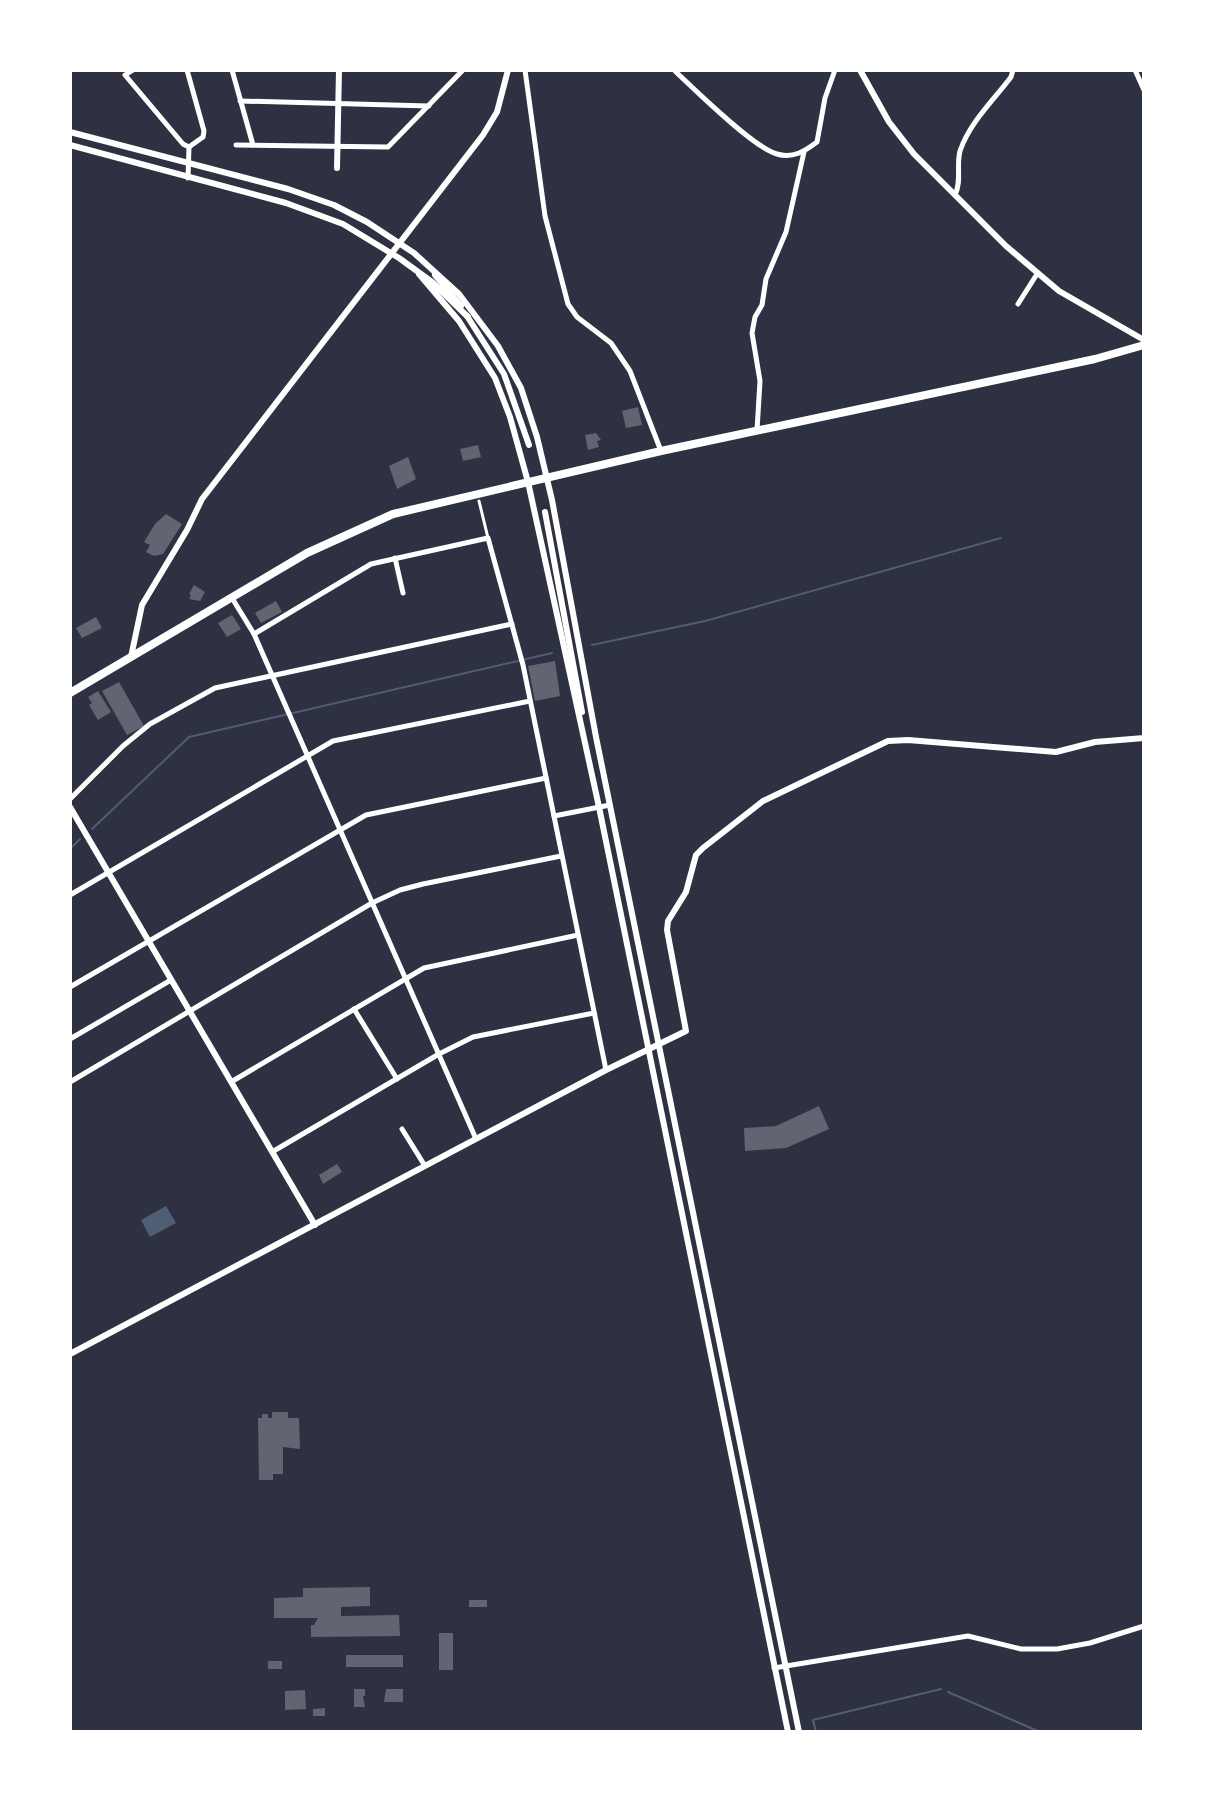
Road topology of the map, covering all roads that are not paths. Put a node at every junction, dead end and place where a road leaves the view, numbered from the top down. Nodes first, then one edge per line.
1 (133, 70) edge
2 (187, 70) edge
3 (232, 70) edge
4 (339, 70) edge
5 (463, 70) edge
6 (508, 70) edge
7 (525, 70) edge
8 (674, 70) edge
9 (835, 70) edge
10 (860, 70) edge
11 (1013, 70) edge
12 (1135, 70) edge
13 (123, 72) edge
14 (1144, 90) edge
15 (240, 101) junction
16 (338, 103) junction
17 (430, 106) junction
18 (70, 132) edge
19 (70, 145) edge
20 (236, 145) dead end
21 (253, 145) junction
22 (189, 147) junction
23 (337, 147) junction
24 (804, 152) junction
25 (189, 164) junction
26 (337, 168) dead end
27 (188, 178) junction
28 (954, 196) junction
29 (399, 242) junction
30 (391, 252) junction
31 (430, 267) junction
32 (419, 274) junction
33 (1037, 274) junction
34 (1018, 304) dead end
35 (468, 317) junction
36 (1144, 343) edge
37 (757, 431) junction
38 (529, 445) dead end
39 (661, 451) junction
40 (547, 478) junction
41 (528, 482) junction
42 (479, 501) dead end
43 (545, 512) dead end
44 (488, 538) junction
45 (395, 558) junction
46 (403, 593) dead end
47 (232, 597) junction
48 (512, 624) junction
49 (254, 634) junction
50 (571, 645) junction
51 (131, 657) junction
52 (272, 675) junction
53 (70, 693) edge
54 (530, 701) junction
55 (596, 737) junction
56 (1144, 738) edge
57 (585, 740) junction
58 (306, 754) junction
59 (546, 778) junction
60 (70, 799) edge
61 (610, 805) junction
62 (70, 807) edge
63 (599, 807) junction
64 (554, 816) junction
65 (340, 828) junction
66 (561, 856) junction
67 (108, 872) junction
68 (70, 895) edge
69 (372, 903) junction
70 (578, 935) junction
71 (149, 942) junction
72 (406, 979) junction
73 (171, 980) junction
74 (70, 987) edge
75 (354, 1009) junction
76 (190, 1011) junction
77 (594, 1013) junction
78 (70, 1039) edge
79 (659, 1043) junction
80 (648, 1049) junction
81 (439, 1054) junction
82 (606, 1070) junction
83 (397, 1079) junction
84 (70, 1082) edge
85 (231, 1082) junction
86 (402, 1129) dead end
87 (476, 1139) junction
88 (272, 1152) junction
89 (425, 1166) junction
90 (315, 1225) junction
91 (70, 1354) edge
92 (1144, 1626) edge
93 (785, 1665) junction
94 (774, 1668) junction
95 (788, 1732) edge
96 (799, 1732) edge

1 - 13 street
2 - 22 street
3 - 15 street
4 - 16 main road
5 - 17 street
6 - 29 main road
7 - 39 street
8 - 24 street
9 - 24 street
10 - 28 main road
11 - 28 street
12 - 14 street
13 - 22 street
15 - 16 street
15 - 21 street
16 - 17 street
16 - 23 main road
17 - 23 street
18 - 25 main road
19 - 27 main road
20 - 21 street
21 - 23 street
22 - 25 street
23 - 26 main road
24 - 37 street
25 - 27 street
25 - 29 main road
27 - 30 main road
28 - 33 main road
29 - 30 main road
29 - 31 main road
30 - 32 main road
30 - 51 main road
31 - 35 main road
31 - 40 main road
32 - 35 main road
32 - 41 main road
33 - 34 street
33 - 36 main road
35 - 38 main road
36 - 37 highway
37 - 39 highway
39 - 40 highway
40 - 41 highway
40 - 55 main road
41 - 47 highway
41 - 57 main road
42 - 44 street
43 - 50 main road
44 - 45 street
44 - 48 street
45 - 46 street
45 - 49 street
47 - 49 street
47 - 51 highway
48 - 52 street
48 - 54 street
49 - 52 street
50 - 55 main road
50 - 57 main road
51 - 53 highway
52 - 58 street
52 - 60 street
54 - 58 street
54 - 59 street
55 - 61 main road
56 - 79 main road
57 - 63 main road
58 - 65 street
58 - 67 street
59 - 64 street
59 - 65 street
61 - 63 street
61 - 79 main road
62 - 67 main road
63 - 64 street
63 - 80 main road
64 - 66 street
65 - 69 street
65 - 71 street
66 - 69 street
66 - 70 street
67 - 68 street
67 - 71 main road
69 - 72 street
69 - 76 street
70 - 72 street
70 - 77 street
71 - 73 main road
71 - 74 street
72 - 75 street
72 - 81 street
73 - 76 main road
73 - 78 street
75 - 83 street
75 - 85 street
76 - 84 street
76 - 85 main road
77 - 81 street
77 - 82 street
79 - 80 main road
79 - 93 main road
80 - 82 main road
80 - 94 main road
81 - 83 street
81 - 87 street
82 - 87 main road
83 - 88 street
85 - 88 main road
86 - 89 street
87 - 89 main road
88 - 90 main road
89 - 90 main road
90 - 91 main road
92 - 93 street
93 - 94 street
93 - 96 main road
94 - 95 main road

